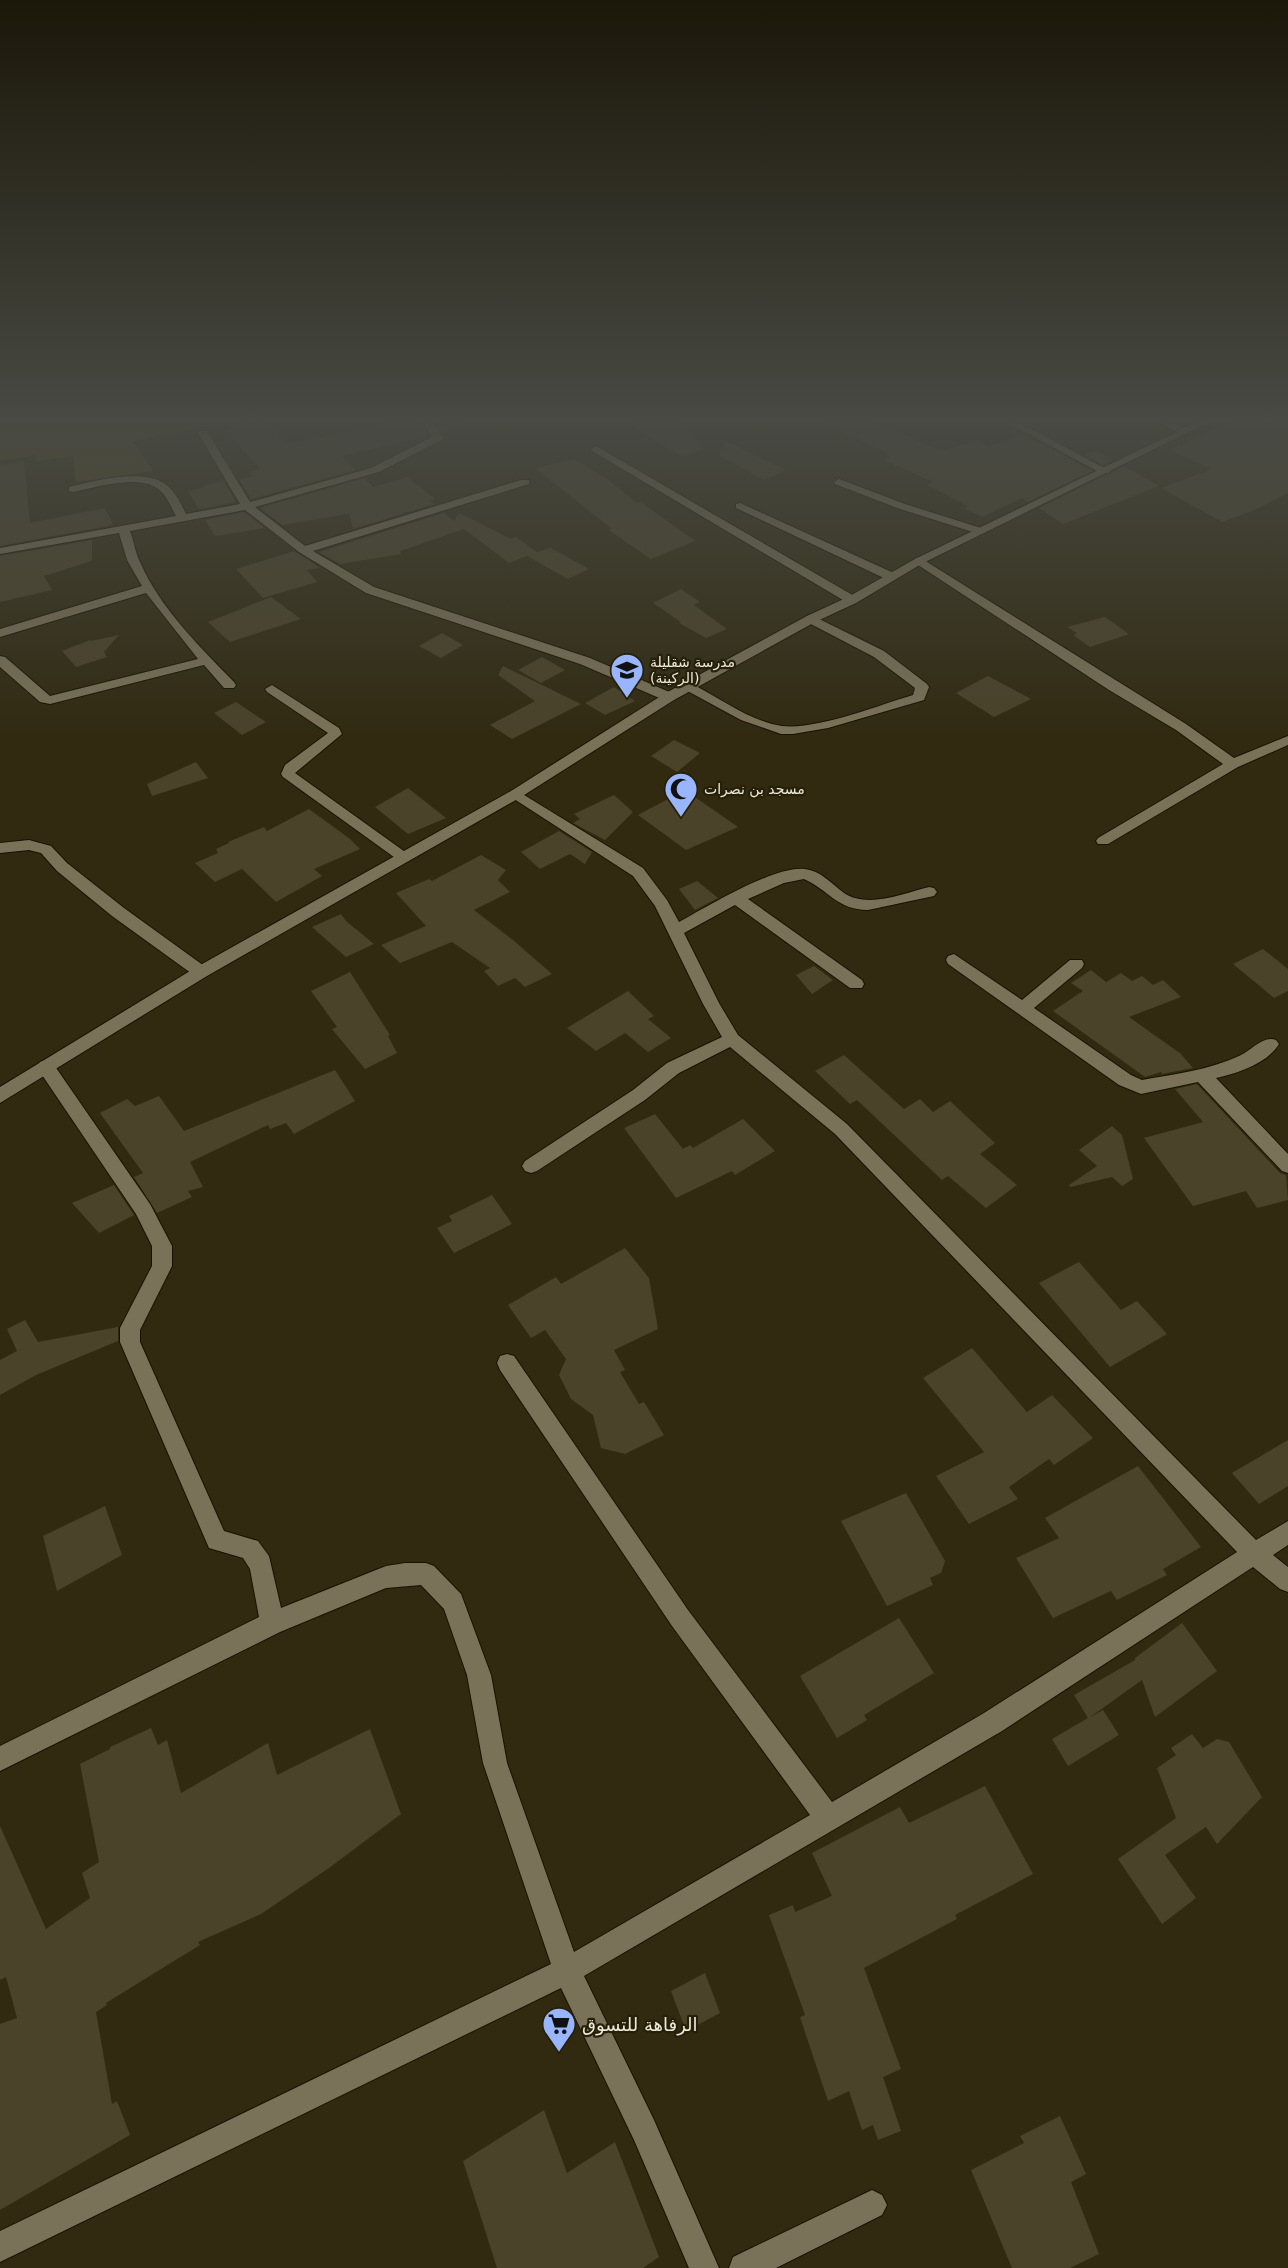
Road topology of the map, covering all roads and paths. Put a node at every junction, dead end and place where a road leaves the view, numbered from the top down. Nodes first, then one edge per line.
1 (143, 526) edge
2 (272, 526) edge
3 (382, 526) edge
4 (726, 526) edge
5 (782, 526) edge
6 (964, 526) edge
7 (991, 526) edge
8 (124, 529) junction
9 (980, 531) junction
10 (303, 550) junction
11 (0, 551) edge
12 (919, 561) junction
13 (892, 577) junction
14 (149, 588) junction
15 (852, 600) junction
16 (811, 619) junction
17 (0, 633) edge
18 (0, 660) edge
19 (206, 661) junction
20 (229, 684) dead end
21 (689, 688) junction
22 (272, 689) dead end
23 (669, 698) junction
24 (1288, 740) edge
25 (1233, 764) junction
26 (516, 794) junction
27 (1103, 841) dead end
28 (0, 848) edge
29 (404, 857) junction
30 (929, 892) dead end
31 (738, 899) junction
32 (675, 931) junction
33 (954, 960) dead end
34 (1076, 964) dead end
35 (201, 972) junction
36 (856, 984) dead end
37 (1022, 1009) junction
38 (732, 1039) junction
39 (1270, 1044) dead end
40 (46, 1067) junction
41 (1203, 1076) junction
42 (0, 1096) edge
43 (531, 1166) dead end
44 (1288, 1166) edge
45 (507, 1363) dead end
46 (1288, 1532) edge
47 (1253, 1553) junction
48 (1288, 1581) edge
49 (272, 1623) junction
50 (0, 1759) edge
51 (828, 1818) junction
52 (567, 1971) junction
53 (872, 2205) dead end
54 (0, 2247) edge
55 (704, 2268) edge
56 (744, 2268) edge

1 - 8 street
2 - 10 street
3 - 10 street
4 - 15 street
5 - 13 street
6 - 9 street
7 - 9 street
8 - 11 street
8 - 14 street
9 - 12 street
10 - 23 street
12 - 13 street
12 - 25 street
13 - 15 street
14 - 17 street
14 - 19 street
15 - 16 street
16 - 21 street
16 - 21 street
18 - 19 street
19 - 20 street
21 - 23 street
22 - 29 street
23 - 26 street
24 - 25 street
25 - 27 street
26 - 29 street
26 - 32 street
28 - 35 street
29 - 35 street
30 - 31 street
31 - 32 street
31 - 36 street
32 - 38 street
33 - 37 street
34 - 37 street
35 - 40 street
37 - 41 street
38 - 43 street
38 - 47 street
39 - 41 street
40 - 42 street
40 - 49 street
41 - 44 street
45 - 51 street
46 - 47 street
47 - 48 street
47 - 51 street
49 - 50 street
49 - 52 street
51 - 52 street
52 - 54 street
52 - 55 street
53 - 56 street

